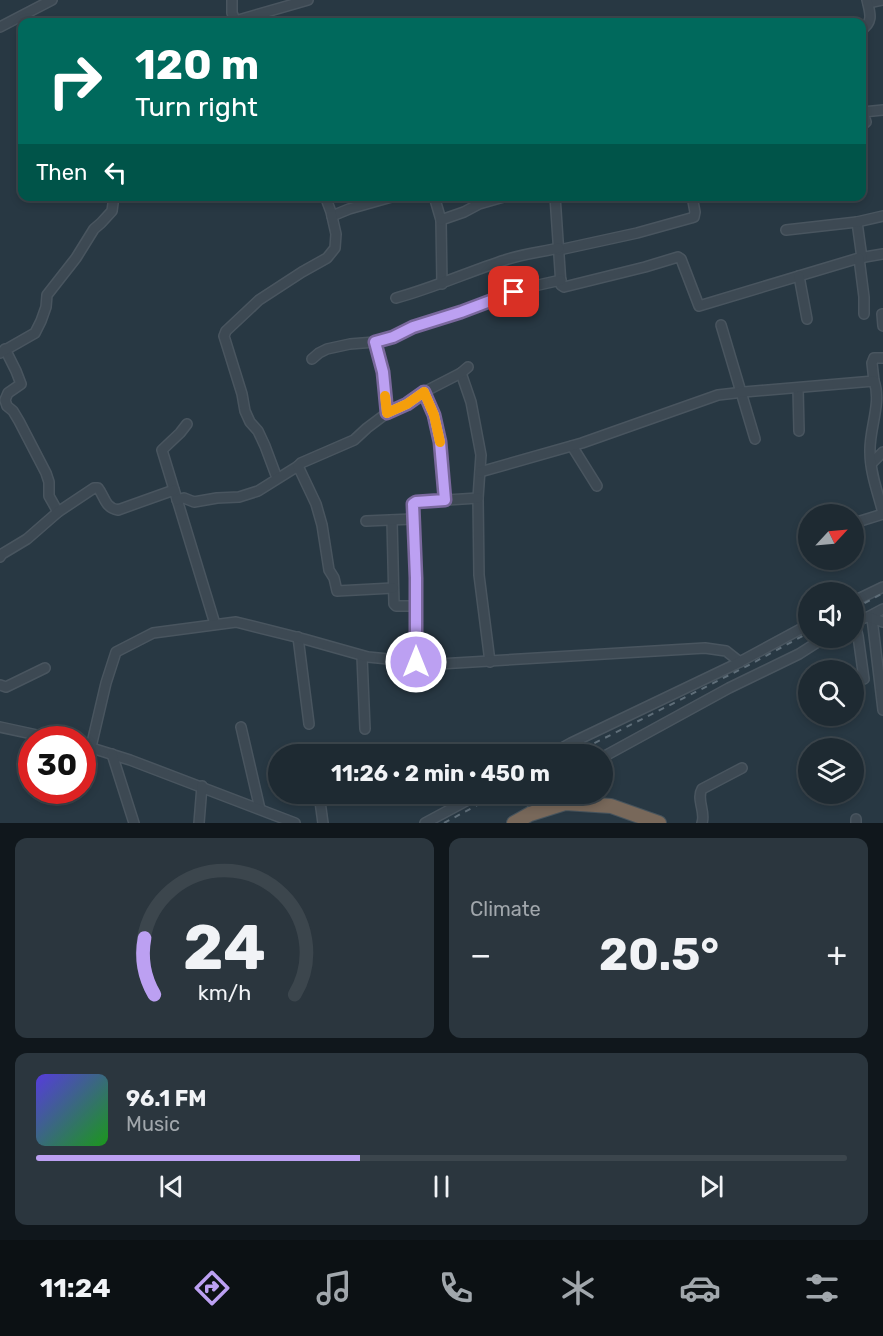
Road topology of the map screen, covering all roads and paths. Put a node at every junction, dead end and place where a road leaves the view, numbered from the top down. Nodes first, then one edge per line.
1 (52, 0) edge
2 (232, 0) edge
3 (308, 0) edge
4 (883, 0) edge
5 (867, 2) edge
6 (234, 18) edge
7 (249, 18) edge
8 (866, 26) edge
9 (0, 27) edge
10 (883, 110) edge
11 (866, 111) edge
12 (113, 201) edge
13 (327, 201) edge
14 (377, 201) edge
15 (435, 201) edge
16 (490, 201) edge
17 (555, 201) edge
18 (693, 201) edge
19 (332, 216) junction
20 (883, 216) edge
21 (441, 220) junction
22 (856, 222) junction
23 (786, 230) dead end
24 (559, 249) junction
25 (883, 254) edge
26 (861, 258) junction
27 (799, 276) junction
28 (561, 280) junction
29 (442, 284) junction
30 (396, 298) dead end
31 (864, 314) dead end
32 (882, 314) edge
33 (807, 319) dead end
34 (721, 325) dead end
35 (883, 326) edge
36 (375, 342) junction
37 (3, 351) edge
38 (883, 358) edge
39 (312, 359) dead end
40 (874, 381) junction
41 (798, 388) junction
42 (424, 392) junction
43 (742, 392) junction
44 (4, 407) edge
45 (387, 413) junction
46 (187, 424) dead end
47 (799, 431) dead end
48 (755, 439) dead end
49 (572, 446) junction
50 (883, 452) edge
51 (871, 464) junction
52 (298, 466) junction
53 (480, 472) junction
54 (277, 478) junction
55 (597, 486) dead end
56 (174, 490) junction
57 (478, 498) junction
58 (177, 500) junction
59 (445, 500) junction
60 (58, 512) junction
61 (883, 514) edge
62 (413, 519) junction
63 (366, 520) dead end
64 (392, 520) junction
65 (864, 520) edge
66 (0, 556) edge
67 (883, 587) edge
68 (393, 588) junction
69 (864, 596) edge
70 (416, 606) junction
71 (883, 609) edge
72 (870, 617) junction
73 (864, 618) edge
74 (883, 622) edge
75 (215, 624) junction
76 (798, 631) edge
77 (298, 637) junction
78 (809, 648) edge
79 (362, 656) junction
80 (416, 662) junction
81 (490, 662) junction
82 (740, 662) junction
83 (45, 668) dead end
84 (0, 685) edge
85 (883, 710) edge
86 (309, 724) dead end
87 (93, 726) edge
88 (0, 727) edge
89 (241, 727) dead end
90 (365, 729) dead end
91 (18, 731) edge
92 (569, 744) edge
93 (96, 749) edge
94 (613, 752) edge
95 (112, 754) junction
96 (742, 768) dead end
97 (202, 786) junction
98 (320, 804) edge
99 (460, 804) edge
100 (535, 804) edge
101 (260, 809) junction
102 (530, 814) junction
103 (134, 823) edge
104 (199, 823) edge
105 (295, 823) edge
106 (323, 823) edge
107 (425, 823) edge
108 (514, 823) edge
109 (659, 823) edge
110 (702, 823) edge

1 - 9 street
2 - 6 street
3 - 7 street
4 - 5 street
5 - 8 street
10 - 11 street
12 - 37 street
13 - 19 street
14 - 19 street
15 - 21 street
16 - 21 street
17 - 24 street
18 - 24 street
19 - 54 street
20 - 22 street
21 - 29 street
22 - 23 street
22 - 26 street
24 - 28 street
24 - 29 street
25 - 26 street
26 - 27 street
26 - 31 street
27 - 28 street
27 - 33 street
28 - 36 street
29 - 30 street
32 - 35 street
34 - 43 street
36 - 39 street
36 - 45 street
37 - 44 street
38 - 40 street
40 - 41 street
40 - 51 street
41 - 43 street
41 - 47 street
42 - 45 street
42 - 53 street
42 - 59 street
43 - 48 street
43 - 49 street
44 - 60 street
45 - 52 street
46 - 56 street
49 - 53 street
49 - 55 street
50 - 51 street
51 - 61 street
52 - 54 street
52 - 68 street
53 - 57 street
54 - 58 street
56 - 58 street
56 - 60 street
57 - 59 street
57 - 81 street
58 - 75 street
59 - 62 street
60 - 66 street
61 - 65 street
62 - 64 street
62 - 70 street
63 - 64 street
64 - 68 street
67 - 69 street
68 - 70 street
70 - 80 street
71 - 72 street
72 - 73 street
72 - 74 street
72 - 85 street
75 - 77 street
75 - 87 street
76 - 82 street
77 - 79 street
77 - 86 street
78 - 94 street
79 - 80 street
79 - 90 street
80 - 81 street
81 - 82 street
82 - 92 street
83 - 84 street
88 - 91 street
89 - 101 street
93 - 95 street
95 - 97 street
95 - 103 street
96 - 110 street
97 - 101 street
97 - 104 street
98 - 106 street
99 - 107 street
100 - 102 street
101 - 105 street
102 - 108 highway
102 - 109 highway

